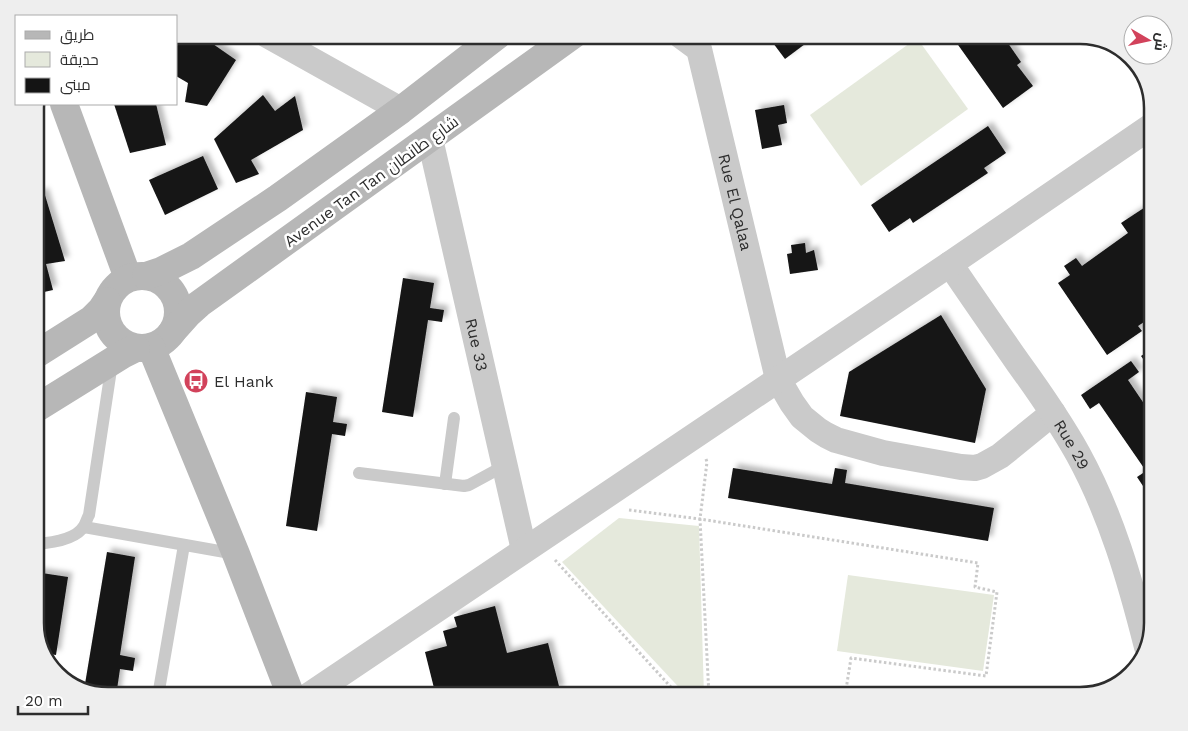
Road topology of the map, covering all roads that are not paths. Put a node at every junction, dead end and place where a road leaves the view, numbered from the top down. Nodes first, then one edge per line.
1 (283, 44) edge
2 (486, 44) edge
3 (561, 44) edge
4 (696, 44) edge
5 (64, 105) edge
6 (401, 110) junction
7 (1144, 131) edge
8 (430, 139) junction
9 (950, 264) junction
10 (137, 277) junction
11 (107, 301) junction
12 (153, 342) junction
13 (44, 349) edge
14 (113, 361) junction
15 (778, 380) junction
16 (44, 403) edge
17 (1053, 413) junction
18 (454, 418) dead end
19 (504, 466) junction
20 (360, 473) dead end
21 (445, 484) junction
22 (84, 527) junction
23 (44, 543) edge
24 (184, 545) junction
25 (524, 550) junction
26 (236, 554) junction
27 (1143, 634) edge
28 (160, 687) edge
29 (288, 687) edge
30 (321, 687) edge

1 - 6 street
2 - 6 main road
3 - 8 main road, Avenue Tan Tan شارع طانطان
4 - 15 street, Rue El Qalaa
5 - 10 main road
6 - 10 main road
7 - 9 street
8 - 12 main road, Avenue Tan Tan شارع طانطان
8 - 19 street, Rue 33
9 - 15 street
9 - 17 street, Rue 29
10 - 11 main road
10 - 12 main road
11 - 12 main road
11 - 13 main road
12 - 14 main road, Avenue Tan Tan شارع طانطان
12 - 26 main road
14 - 16 main road, Avenue Tan Tan شارع طانطان
14 - 22 lane
15 - 17 street, Rue El Qalaa
15 - 25 street
17 - 27 street, Rue 29
18 - 21 lane
19 - 21 lane
19 - 25 street, Rue 33
20 - 21 lane
22 - 23 lane
22 - 24 lane
24 - 26 lane
24 - 28 lane
25 - 30 street
26 - 29 main road

